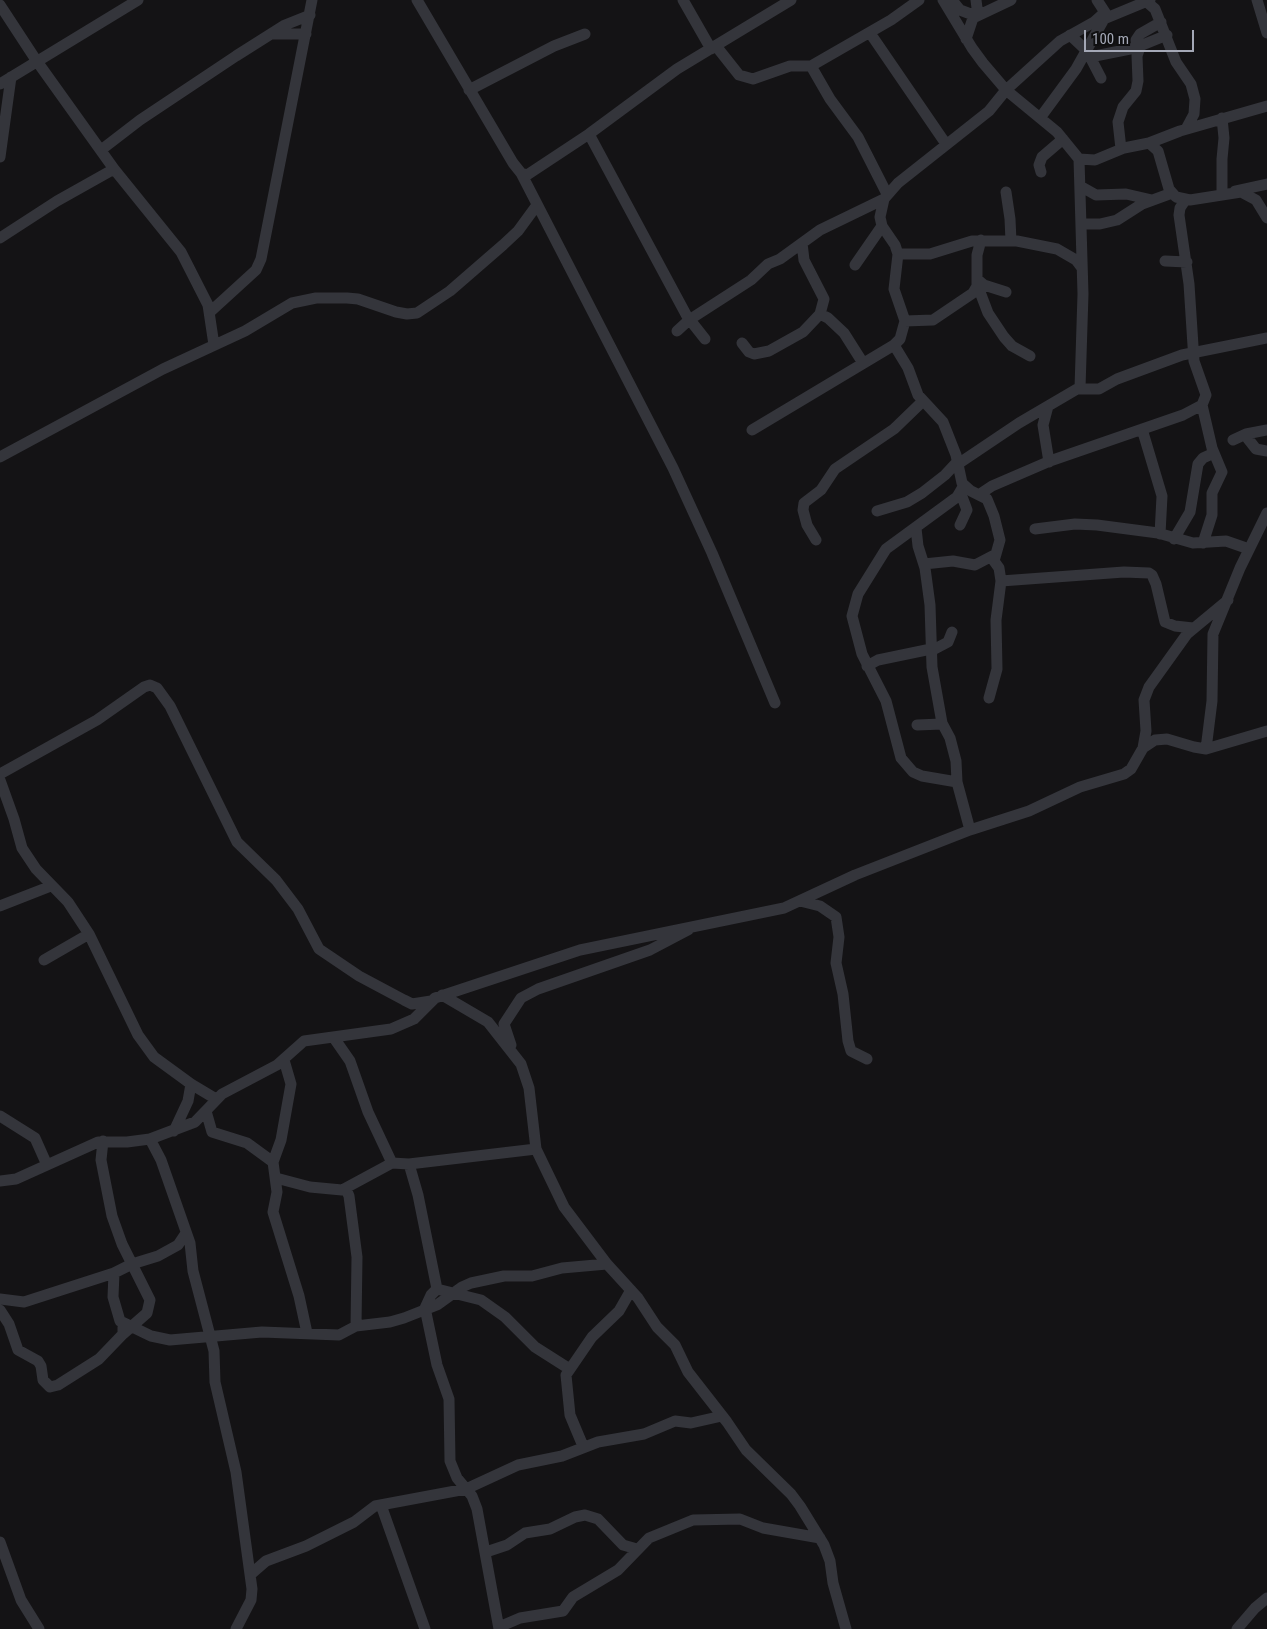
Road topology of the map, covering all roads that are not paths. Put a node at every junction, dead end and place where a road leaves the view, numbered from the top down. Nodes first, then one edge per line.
1 (138, 0) edge
2 (312, 0) edge
3 (417, 0) edge
4 (683, 0) edge
5 (791, 0) edge
6 (919, 0) edge
7 (943, 0) edge
8 (952, 0) edge
9 (976, 0) edge
10 (1011, 0) edge
11 (1097, 0) edge
12 (1257, 0) edge
13 (1153, 3) edge
14 (0, 4) edge
15 (310, 15) junction
16 (978, 15) junction
17 (1106, 15) junction
18 (1161, 22) junction
19 (870, 33) junction
20 (1267, 33) edge
21 (272, 34) junction
22 (306, 34) junction
23 (585, 34) dead end
24 (1070, 35) junction
25 (1167, 35) junction
26 (966, 39) junction
27 (713, 47) junction
28 (1138, 47) junction
29 (1088, 54) junction
30 (36, 60) junction
31 (811, 66) junction
32 (11, 77) junction
33 (1100, 78) dead end
34 (0, 84) edge
35 (468, 90) junction
36 (1006, 90) junction
37 (1267, 106) edge
38 (1194, 112) junction
39 (1040, 118) junction
40 (1222, 118) junction
41 (1210, 122) junction
42 (1186, 129) junction
43 (589, 134) junction
44 (1063, 139) junction
45 (1149, 143) junction
46 (946, 144) junction
47 (1121, 149) junction
48 (101, 150) junction
49 (0, 157) edge
50 (1079, 158) junction
51 (114, 169) junction
52 (521, 172) junction
53 (1041, 172) dead end
54 (1267, 184) edge
55 (1080, 186) junction
56 (1006, 192) dead end
57 (1172, 193) junction
58 (1226, 193) junction
59 (886, 196) junction
60 (1152, 200) junction
61 (1186, 200) junction
62 (537, 206) junction
63 (1267, 218) edge
64 (1081, 224) junction
65 (882, 226) junction
66 (0, 238) edge
67 (981, 240) junction
68 (1011, 241) junction
69 (802, 243) junction
70 (898, 254) junction
71 (1165, 261) dead end
72 (1187, 262) junction
73 (855, 265) dead end
74 (1082, 268) junction
75 (978, 282) junction
76 (1006, 292) dead end
77 (210, 312) junction
78 (820, 314) junction
79 (689, 320) junction
80 (905, 321) junction
81 (677, 331) dead end
82 (1267, 338) edge
83 (705, 339) dead end
84 (742, 343) dead end
85 (214, 345) junction
86 (894, 346) junction
87 (1194, 353) junction
88 (1030, 356) dead end
89 (863, 363) junction
90 (1080, 388) junction
91 (923, 401) junction
92 (1202, 405) junction
93 (1048, 406) junction
94 (1142, 429) junction
95 (752, 430) dead end
96 (1267, 430) edge
97 (1245, 435) junction
98 (1233, 440) dead end
99 (1267, 451) edge
100 (1214, 453) junction
101 (0, 457) edge
102 (1049, 462) junction
103 (958, 463) junction
104 (962, 490) junction
105 (980, 494) junction
106 (877, 511) dead end
107 (1267, 513) edge
108 (960, 524) dead end
109 (916, 528) junction
110 (1035, 529) dead end
111 (1160, 534) junction
112 (816, 540) dead end
113 (1174, 540) junction
114 (1203, 542) junction
115 (1249, 549) junction
116 (996, 554) junction
117 (924, 564) junction
118 (1001, 581) junction
119 (1228, 600) junction
120 (1193, 628) junction
121 (952, 632) dead end
122 (931, 650) junction
123 (867, 666) junction
124 (989, 698) dead end
125 (775, 702) dead end
126 (942, 724) junction
127 (918, 726) dead end
128 (1267, 731) edge
129 (1143, 748) junction
130 (1206, 749) junction
131 (0, 774) edge
132 (0, 780) edge
133 (957, 782) junction
134 (970, 830) junction
135 (51, 886) junction
136 (800, 901) junction
137 (0, 906) edge
138 (700, 924) junction
139 (89, 934) junction
140 (44, 960) dead end
141 (442, 995) junction
142 (430, 1001) junction
143 (334, 1038) junction
144 (513, 1052) junction
145 (867, 1059) dead end
146 (284, 1060) junction
147 (191, 1084) junction
148 (216, 1099) junction
149 (206, 1111) junction
150 (0, 1116) edge
151 (174, 1131) junction
152 (156, 1138) junction
153 (103, 1141) junction
154 (536, 1149) junction
155 (80, 1150) junction
156 (101, 1160) junction
157 (273, 1162) junction
158 (392, 1163) junction
159 (409, 1164) junction
160 (47, 1165) junction
161 (276, 1178) junction
162 (2, 1181) edge
163 (346, 1189) junction
164 (186, 1233) junction
165 (132, 1264) junction
166 (607, 1264) junction
167 (114, 1272) junction
168 (437, 1289) junction
169 (632, 1290) junction
170 (454, 1294) junction
171 (0, 1299) edge
172 (425, 1308) junction
173 (0, 1310) edge
174 (304, 1320) junction
175 (356, 1326) junction
176 (127, 1328) junction
177 (288, 1332) junction
178 (307, 1333) junction
179 (212, 1338) junction
180 (568, 1368) junction
181 (722, 1416) junction
182 (583, 1446) junction
183 (466, 1488) junction
184 (380, 1506) junction
185 (820, 1538) junction
186 (0, 1542) edge
187 (637, 1549) junction
188 (486, 1552) junction
189 (251, 1574) junction
190 (1267, 1598) edge
191 (499, 1628) edge
192 (39, 1629) edge
193 (236, 1629) edge
194 (425, 1629) edge
195 (846, 1629) edge
196 (1237, 1629) edge

1 - 30 street
2 - 15 street
3 - 35 street
4 - 27 street
5 - 27 street
6 - 19 street
7 - 26 street
8 - 16 street
9 - 16 street
10 - 16 street
11 - 17 street
12 - 20 street
13 - 17 street
13 - 18 street
14 - 30 street
15 - 21 street
15 - 22 street
16 - 26 street
17 - 24 street
17 - 29 street
18 - 25 street
18 - 28 street
19 - 31 street
19 - 46 street
21 - 22 street
21 - 48 street
22 - 77 street
23 - 35 street
24 - 29 street
24 - 36 street
25 - 28 street
25 - 38 street
26 - 36 street
27 - 31 street
27 - 43 street
28 - 29 street
28 - 47 street
29 - 33 street
29 - 39 street
30 - 32 street
30 - 48 street
31 - 59 street
32 - 34 street
32 - 49 street
35 - 52 street
36 - 39 street
36 - 46 street
37 - 40 street
38 - 41 street
38 - 42 street
39 - 44 street
40 - 41 street
40 - 58 street
41 - 42 street
42 - 45 street
43 - 52 street
43 - 79 street
44 - 50 street
44 - 53 street
45 - 47 street
45 - 57 street
46 - 59 street
47 - 50 street
48 - 51 street
50 - 55 street
51 - 66 street
51 - 77 street
52 - 62 street
54 - 58 street
55 - 60 street
55 - 64 street
56 - 68 street
57 - 60 street
57 - 61 street
58 - 61 street
58 - 63 street
59 - 65 street
59 - 69 street
60 - 64 street
61 - 72 street
62 - 85 street
62 - 125 street
64 - 74 street
65 - 70 street
65 - 73 street
67 - 68 street
67 - 70 street
67 - 75 street
68 - 74 street
69 - 78 street
69 - 79 street
70 - 80 street
71 - 72 street
72 - 87 street
74 - 90 street
75 - 76 street
75 - 80 street
75 - 88 street
77 - 85 street
78 - 84 street
78 - 89 street
79 - 81 street
79 - 83 street
80 - 86 street
82 - 87 street
85 - 101 street
86 - 89 street
86 - 91 street
87 - 90 street
87 - 92 street
89 - 95 street
90 - 93 street
91 - 103 street
91 - 112 street
92 - 94 street
92 - 100 street
93 - 102 street
93 - 103 street
94 - 102 street
94 - 111 street
96 - 97 street
97 - 98 street
97 - 99 street
100 - 113 street
100 - 114 street
102 - 105 street
103 - 104 street
103 - 106 street
104 - 105 street
104 - 108 street
104 - 109 street
105 - 116 street
107 - 115 street
109 - 117 street
109 - 123 street
110 - 111 street
111 - 113 street
113 - 114 street
114 - 115 street
115 - 119 street
116 - 117 street
116 - 118 street
117 - 122 street
118 - 120 street
118 - 124 street
119 - 120 street
119 - 130 street
120 - 129 street
121 - 122 street
122 - 123 street
122 - 126 street
123 - 133 street
126 - 127 street
126 - 133 street
128 - 130 street
129 - 130 street
129 - 134 street
131 - 142 street
132 - 135 street
133 - 134 street
134 - 136 street
135 - 137 street
135 - 139 street
136 - 138 street
136 - 145 street
138 - 141 street
138 - 144 street
139 - 140 street
139 - 147 street
141 - 142 street
141 - 144 street
142 - 143 street
143 - 146 street
143 - 158 street
144 - 154 street
146 - 148 street
146 - 157 street
147 - 148 street
147 - 151 street
148 - 149 street
149 - 151 street
149 - 157 street
150 - 160 street
151 - 152 street
152 - 153 street
152 - 164 street
153 - 155 street
153 - 156 street
154 - 159 street
154 - 166 street
155 - 156 street
155 - 160 street
156 - 165 street
157 - 161 street
158 - 159 street
158 - 163 street
159 - 168 street
160 - 162 street
161 - 163 street
161 - 174 street
163 - 175 street
164 - 165 street
164 - 179 street
165 - 167 street
165 - 176 street
166 - 169 street
166 - 170 street
167 - 171 street
167 - 176 street
168 - 170 street
168 - 172 street
169 - 180 street
169 - 181 street
170 - 172 street
170 - 180 street
172 - 175 street
172 - 183 street
173 - 176 street
174 - 177 street
174 - 178 street
175 - 178 street
176 - 179 street
177 - 178 street
177 - 179 street
179 - 189 street
180 - 182 street
181 - 182 street
181 - 185 street
182 - 183 street
183 - 184 street
183 - 188 street
184 - 189 street
184 - 194 street
185 - 187 street
185 - 195 street
186 - 192 street
187 - 188 street
187 - 191 street
188 - 191 street
189 - 193 street
190 - 196 street

